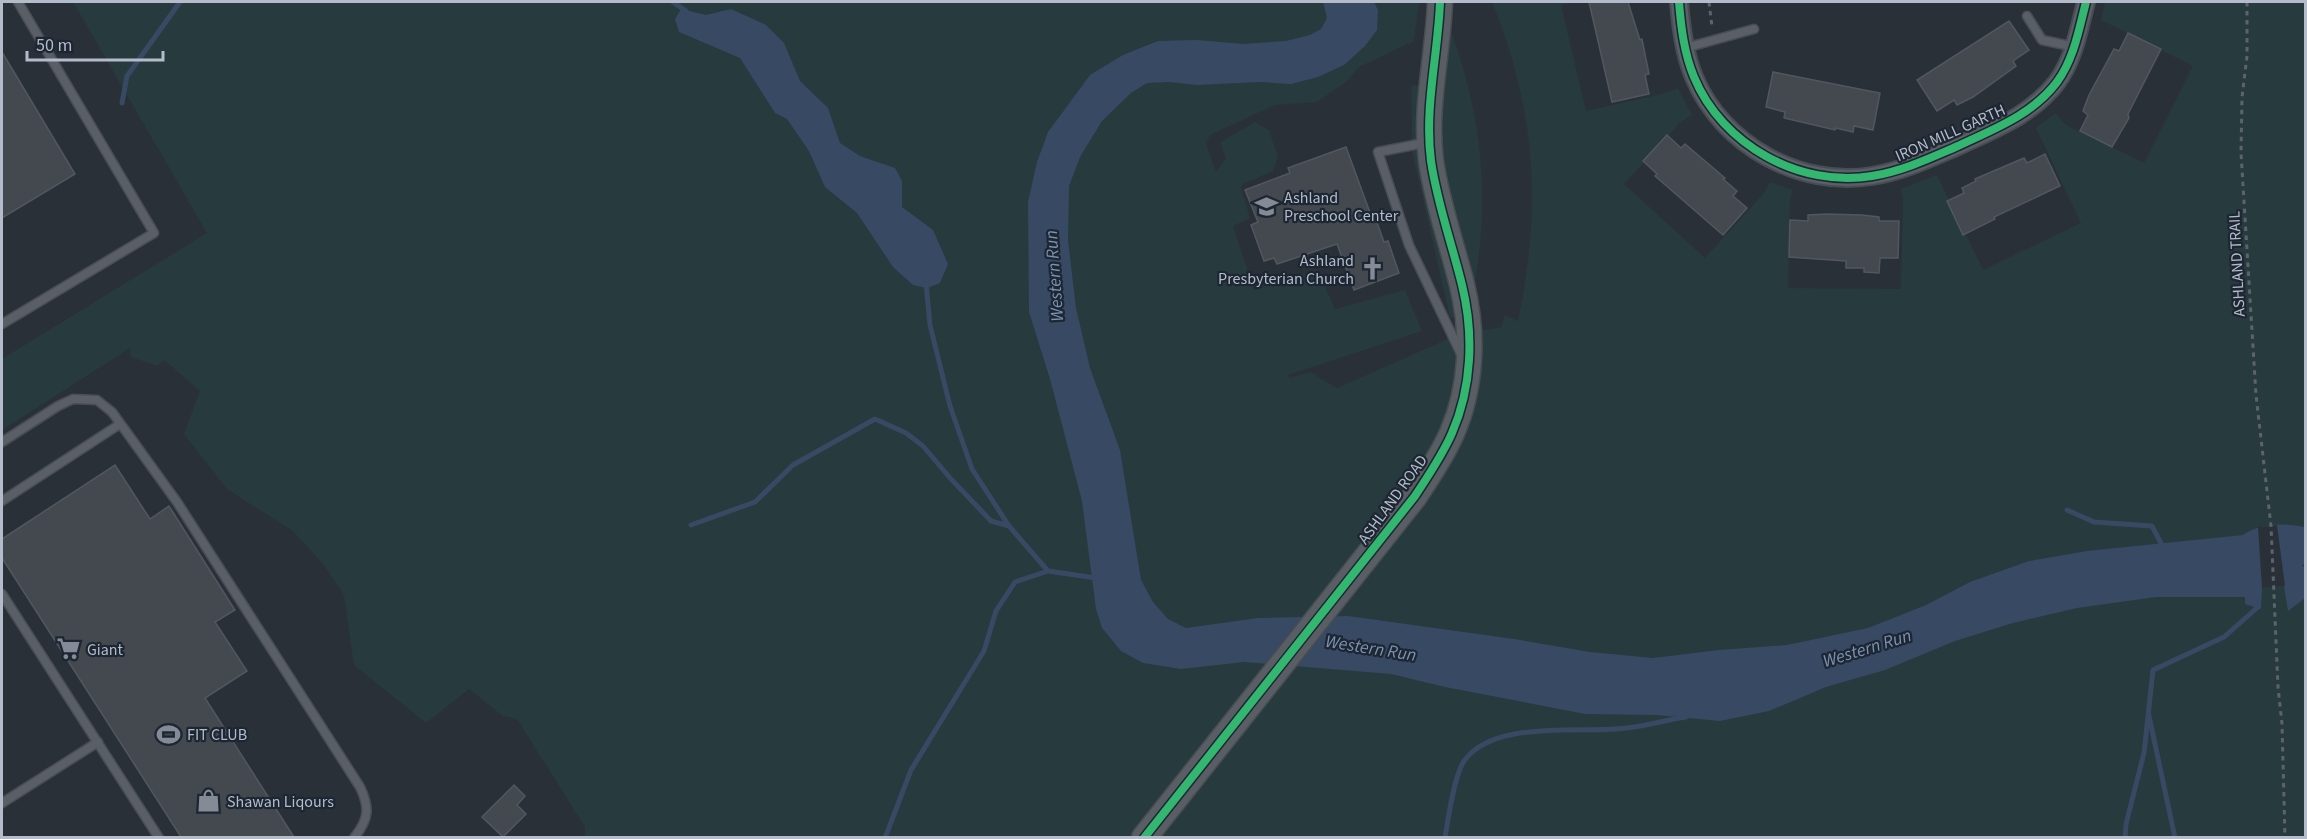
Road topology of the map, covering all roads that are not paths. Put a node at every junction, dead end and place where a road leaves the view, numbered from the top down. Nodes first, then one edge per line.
1 (18, 2) edge
2 (1440, 2) edge
3 (1678, 2) edge
4 (2086, 2) edge
5 (2027, 16) dead end
6 (1754, 28) dead end
7 (2075, 47) junction
8 (1685, 48) junction
9 (1429, 142) junction
10 (2, 324) edge
11 (1468, 368) junction
12 (120, 424) junction
13 (2, 442) edge
14 (2, 501) edge
15 (2, 594) edge
16 (98, 742) junction
17 (2, 803) edge
18 (159, 837) edge
19 (354, 837) edge
20 (1144, 837) edge

1 - 10 lane
2 - 9 main road, ASHLAND ROAD
3 - 8 street, IRON MILL GARTH
4 - 7 street, IRON MILL GARTH
5 - 7 lane
6 - 8 lane
7 - 8 street, IRON MILL GARTH
9 - 11 main road, ASHLAND ROAD
9 - 11 lane
11 - 20 main road, ASHLAND ROAD
12 - 13 lane
12 - 14 lane
12 - 19 lane
15 - 16 lane
16 - 17 lane
16 - 18 lane

